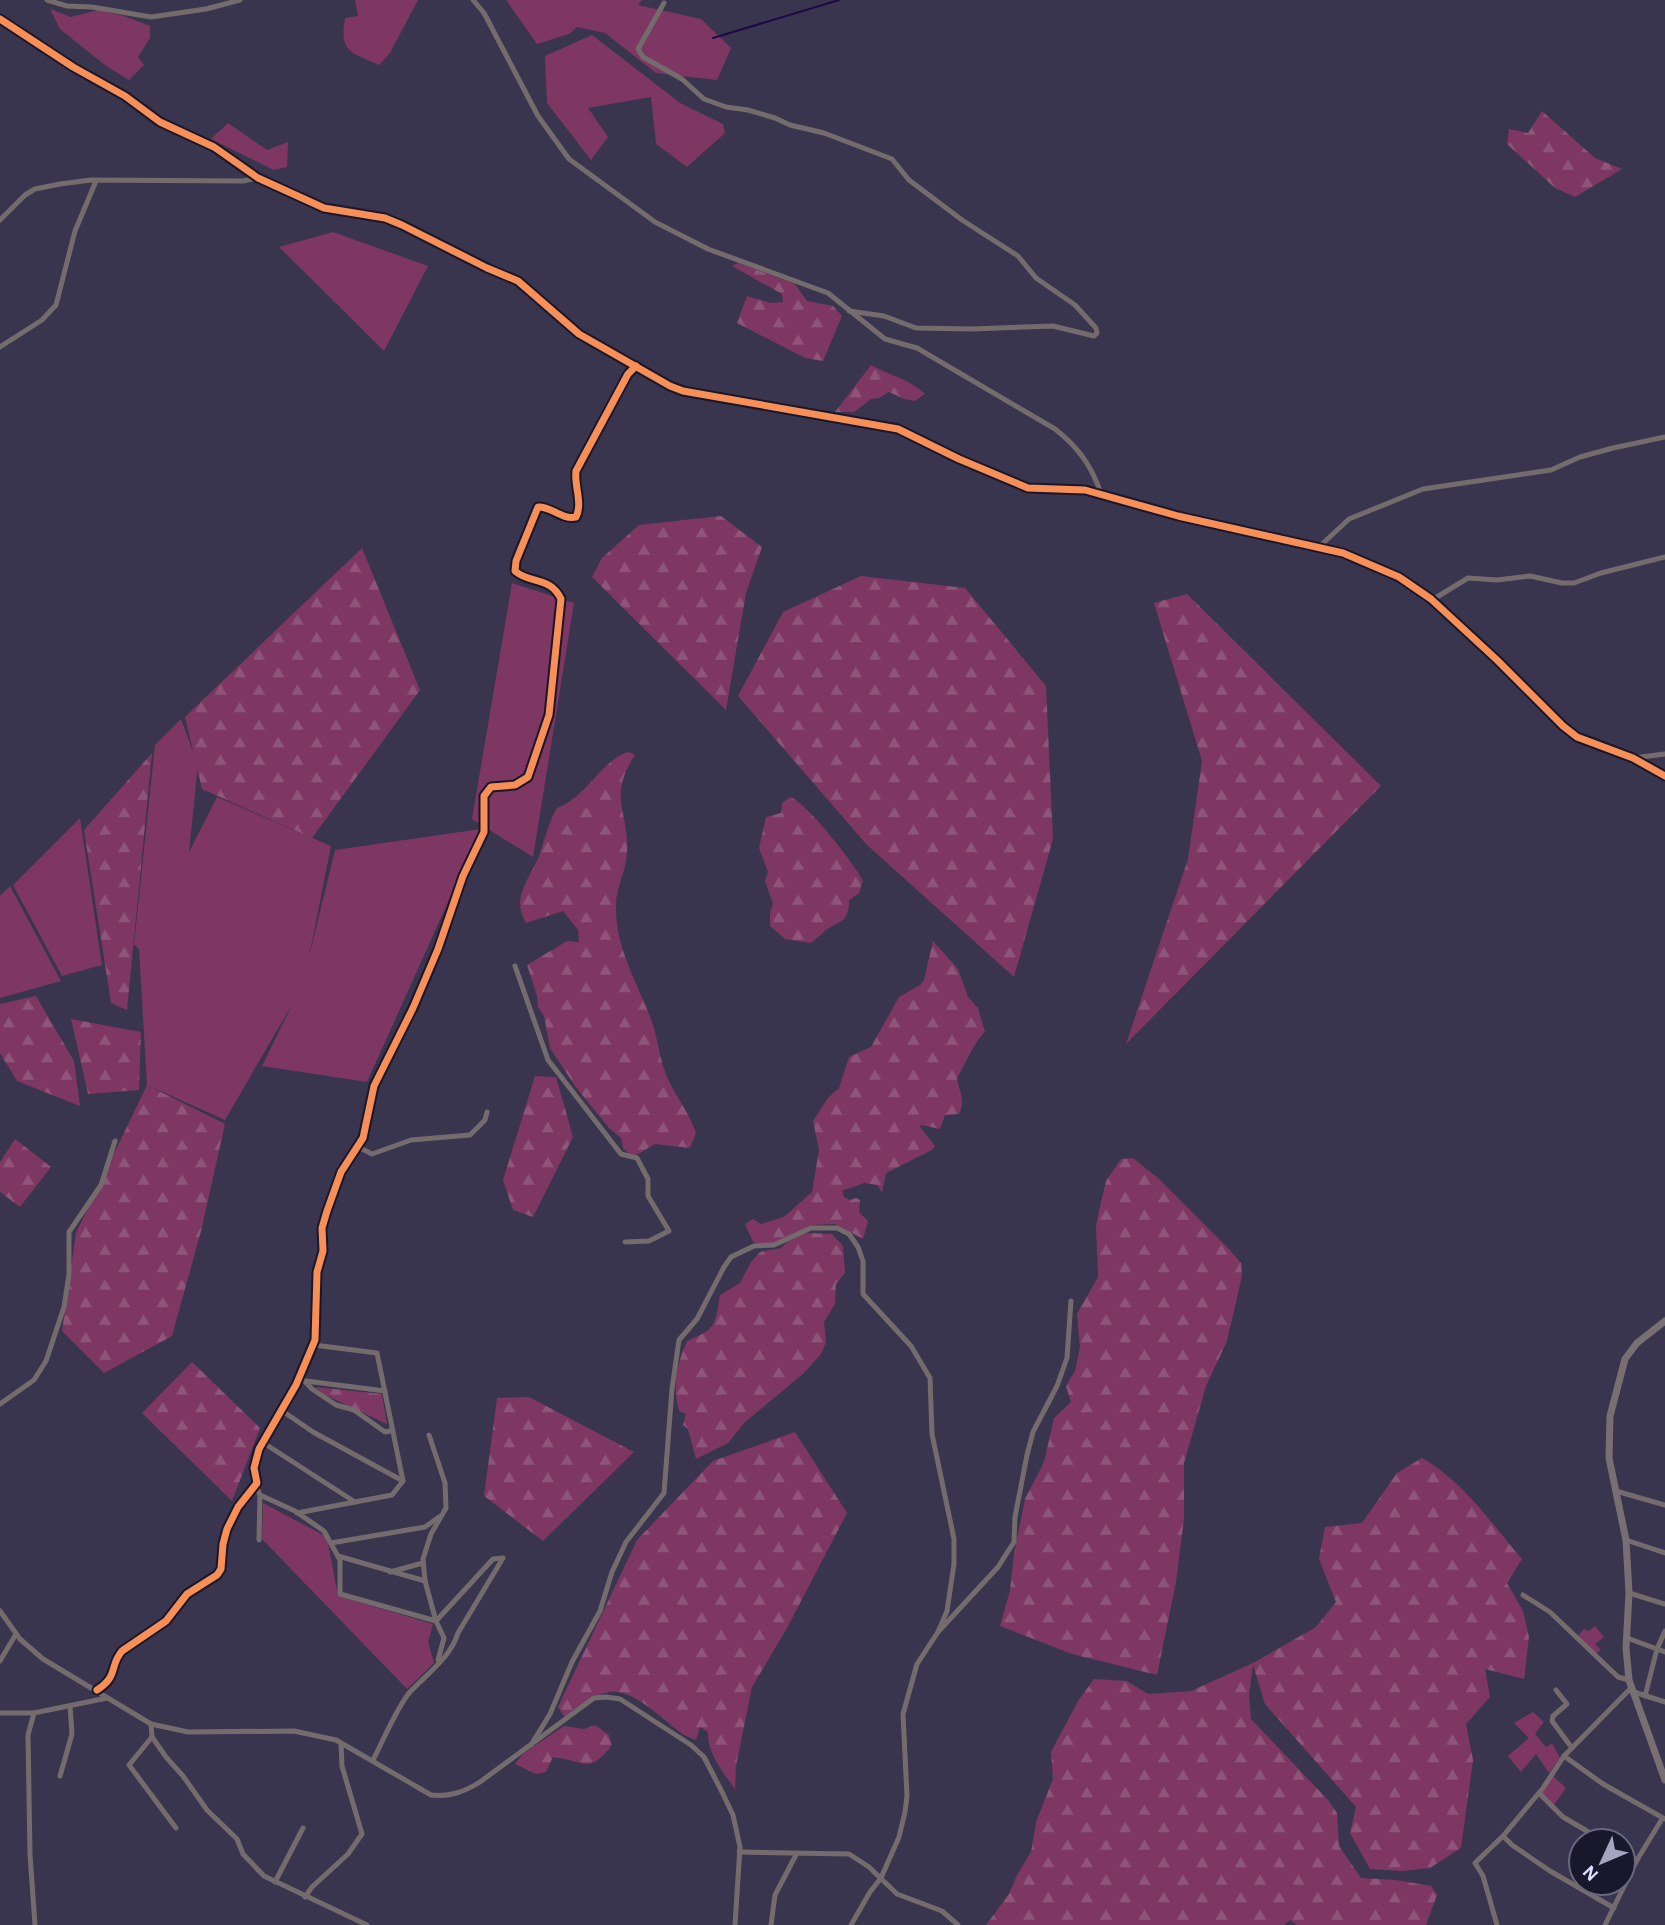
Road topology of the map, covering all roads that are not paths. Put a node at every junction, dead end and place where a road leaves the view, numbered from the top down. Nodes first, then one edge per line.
1 (47, 0) edge
2 (206, 0) edge
3 (240, 0) edge
4 (473, 0) edge
5 (664, 3) dead end
6 (206, 9) junction
7 (0, 19) edge
8 (258, 178) junction
9 (96, 181) junction
10 (0, 220) edge
11 (849, 311) junction
12 (0, 347) edge
13 (636, 366) junction
14 (1665, 437) edge
15 (1101, 494) junction
16 (1319, 547) junction
17 (1665, 557) edge
18 (1432, 600) junction
19 (1665, 754) edge
20 (1633, 758) junction
21 (1665, 776) edge
22 (516, 966) dead end
23 (487, 1112) dead end
24 (115, 1141) dead end
25 (358, 1147) junction
26 (625, 1242) dead end
27 (1072, 1301) dead end
28 (1665, 1321) edge
29 (314, 1345) junction
30 (300, 1376) junction
31 (306, 1381) junction
32 (384, 1391) junction
33 (0, 1404) edge
34 (281, 1410) junction
35 (390, 1431) dead end
36 (429, 1435) dead end
37 (262, 1442) junction
38 (403, 1480) junction
39 (256, 1486) junction
40 (1616, 1491) junction
41 (260, 1494) junction
42 (355, 1502) junction
43 (1665, 1505) edge
44 (297, 1513) junction
45 (442, 1515) junction
46 (259, 1540) dead end
47 (1626, 1540) junction
48 (331, 1543) junction
49 (1665, 1553) edge
50 (338, 1556) junction
51 (423, 1563) junction
52 (390, 1572) junction
53 (425, 1581) junction
54 (1629, 1593) junction
55 (1523, 1595) dead end
56 (1665, 1604) edge
57 (0, 1611) edge
58 (436, 1621) junction
59 (1665, 1631) edge
60 (938, 1632) junction
61 (16, 1634) junction
62 (1627, 1638) junction
63 (1657, 1649) junction
64 (1665, 1652) edge
65 (0, 1661) edge
66 (438, 1663) junction
67 (1631, 1687) junction
68 (97, 1690) junction
69 (1556, 1690) dead end
70 (1644, 1696) junction
71 (107, 1698) junction
72 (1665, 1702) edge
73 (69, 1706) junction
74 (0, 1713) edge
75 (34, 1713) junction
76 (151, 1724) junction
77 (152, 1737) junction
78 (341, 1743) junction
79 (531, 1745) junction
80 (1572, 1748) junction
81 (1564, 1756) junction
82 (373, 1760) junction
83 (60, 1776) dead end
84 (1665, 1778) edge
85 (1539, 1793) junction
86 (1663, 1819) edge
87 (1580, 1827) edge
88 (176, 1828) dead end
89 (303, 1828) dead end
90 (1503, 1836) junction
91 (739, 1852) junction
92 (797, 1853) junction
93 (1637, 1860) edge
94 (881, 1878) junction
95 (275, 1882) junction
96 (305, 1897) junction
97 (1619, 1897) edge
98 (1614, 1908) junction
99 (35, 1925) edge
100 (367, 1925) edge
101 (735, 1925) edge
102 (771, 1925) edge
103 (851, 1925) edge
104 (958, 1925) edge
105 (1497, 1925) edge
106 (1605, 1925) edge

1 - 6 street
2 - 6 street
3 - 6 street
4 - 11 street
5 - 11 street
7 - 8 street
8 - 9 street
8 - 13 street
9 - 10 street
9 - 12 street
11 - 15 street
13 - 15 street
13 - 25 street
14 - 16 street
15 - 16 street
16 - 18 street
17 - 18 street
18 - 20 street
19 - 20 street
20 - 21 street
22 - 26 street
23 - 25 street
24 - 33 street
25 - 29 street
27 - 60 street
28 - 40 street
29 - 30 street
29 - 32 street
30 - 31 street
30 - 34 street
31 - 32 street
31 - 35 street
32 - 38 street
34 - 37 street
34 - 38 street
36 - 45 street
37 - 39 street
37 - 42 street
38 - 42 street
39 - 41 street
39 - 68 street
40 - 43 street
40 - 47 street
41 - 44 street
41 - 46 street
42 - 44 street
44 - 48 street
45 - 48 street
45 - 51 street
47 - 49 street
47 - 54 street
48 - 50 street
50 - 52 street
50 - 58 street
51 - 52 street
51 - 53 street
52 - 53 street
53 - 58 street
54 - 56 street
54 - 62 street
55 - 67 street
57 - 61 street
58 - 66 street
58 - 66 street
59 - 63 street
60 - 79 street
60 - 94 street
61 - 65 street
61 - 68 street
62 - 63 street
62 - 67 street
63 - 64 street
63 - 70 street
66 - 82 street
67 - 70 street
67 - 80 street
67 - 84 street
68 - 71 street
69 - 80 street
70 - 72 street
71 - 73 street
71 - 76 street
73 - 75 street
73 - 83 street
74 - 75 street
75 - 99 street
76 - 77 street
76 - 78 street
77 - 88 street
77 - 95 street
78 - 82 street
78 - 96 street
79 - 82 street
79 - 91 street
80 - 81 street
81 - 85 street
81 - 86 street
85 - 87 street
85 - 90 street
86 - 93 street
89 - 95 street
90 - 98 street
90 - 105 street
91 - 92 street
91 - 101 street
92 - 94 street
92 - 102 street
94 - 103 street
94 - 104 street
95 - 96 street
96 - 100 street
97 - 98 street
98 - 106 street

